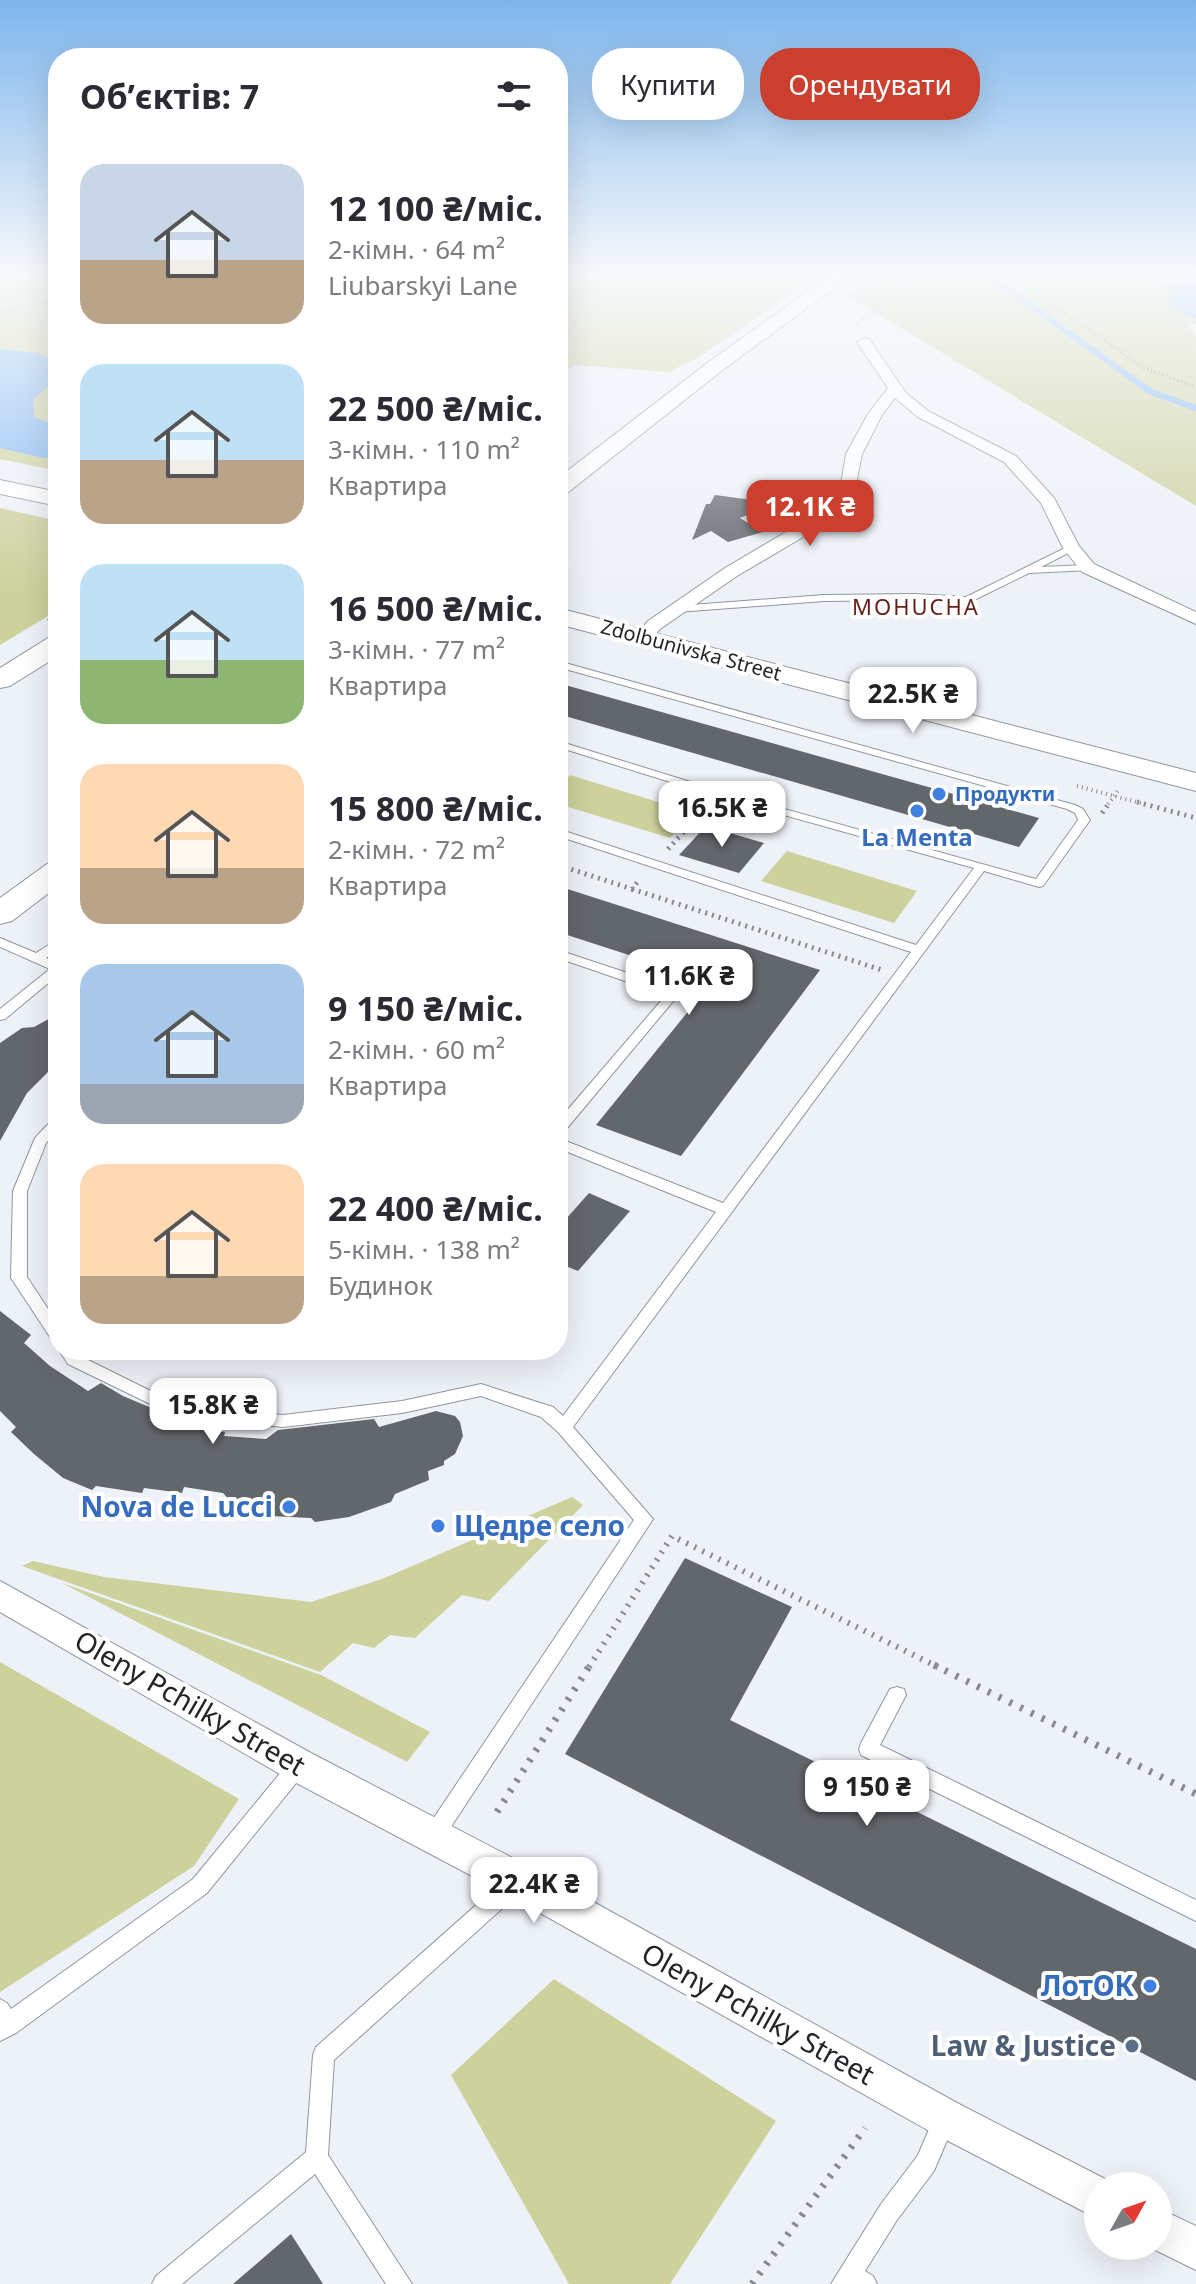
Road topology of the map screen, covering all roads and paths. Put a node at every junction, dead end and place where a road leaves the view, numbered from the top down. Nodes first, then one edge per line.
1 (697, 381) edge
2 (889, 381) edge
3 (895, 389) junction
4 (568, 481) edge
5 (0, 487) edge
6 (48, 497) edge
7 (1071, 548) junction
8 (1088, 568) junction
9 (1022, 571) junction
10 (677, 609) junction
11 (568, 619) edge
12 (1196, 619) edge
13 (643, 638) junction
14 (48, 650) edge
15 (568, 667) edge
16 (0, 680) edge
17 (568, 747) edge
18 (1196, 782) edge
19 (1119, 789) dead end
20 (1083, 816) junction
21 (568, 835) edge
22 (980, 868) junction
23 (48, 878) edge
24 (632, 889) dead end
25 (0, 914) edge
26 (0, 942) edge
27 (48, 950) edge
28 (918, 950) junction
29 (568, 957) edge
30 (38, 958) junction
31 (48, 964) edge
32 (898, 976) junction
33 (48, 977) edge
34 (0, 1016) edge
35 (568, 1118) edge
36 (48, 1133) edge
37 (568, 1147) edge
38 (724, 1209) junction
39 (48, 1321) edge
40 (74, 1360) edge
41 (564, 1427) junction
42 (0, 1595) edge
43 (897, 1695) dead end
44 (298, 1765) junction
45 (1196, 1794) edge
46 (497, 1812) dead end
47 (434, 1836) junction
48 (519, 1881) junction
49 (1196, 1911) edge
50 (3, 2022) edge
51 (945, 2118) junction
52 (865, 2128) dead end
53 (317, 2158) junction
54 (1084, 2191) edge
55 (1172, 2236) edge
56 (1196, 2249) edge
57 (853, 2281) edge
58 (164, 2284) edge
59 (400, 2284) edge
60 (752, 2284) edge

1 - 4 main road
2 - 3 street
3 - 7 street
3 - 10 street
5 - 6 main road
7 - 8 street
7 - 9 lane
8 - 9 lane
8 - 12 street
9 - 10 lane
10 - 13 street
11 - 13 main road, Zdolbunivska Street
13 - 18 main road, Zdolbunivska Street
14 - 16 main road
15 - 20 lane
17 - 22 lane
19 - 20 path
20 - 22 lane
21 - 28 lane
22 - 28 lane
23 - 25 main road
24 - 32 path
26 - 30 lane
27 - 30 lane
28 - 32 lane
29 - 35 lane
30 - 31 lane
32 - 38 lane
33 - 34 lane
36 - 39 lane
37 - 38 lane
38 - 41 lane
40 - 41 lane
41 - 47 lane
42 - 44 street, Oleny Pchilky Street
43 - 49 lane
44 - 47 street, Oleny Pchilky Street
44 - 50 lane
45 - 46 path
47 - 48 street, Oleny Pchilky Street
48 - 51 street, Oleny Pchilky Street
48 - 53 lane
51 - 54 street, Oleny Pchilky Street
51 - 57 lane
52 - 60 path
53 - 58 lane
53 - 59 lane
55 - 56 street

